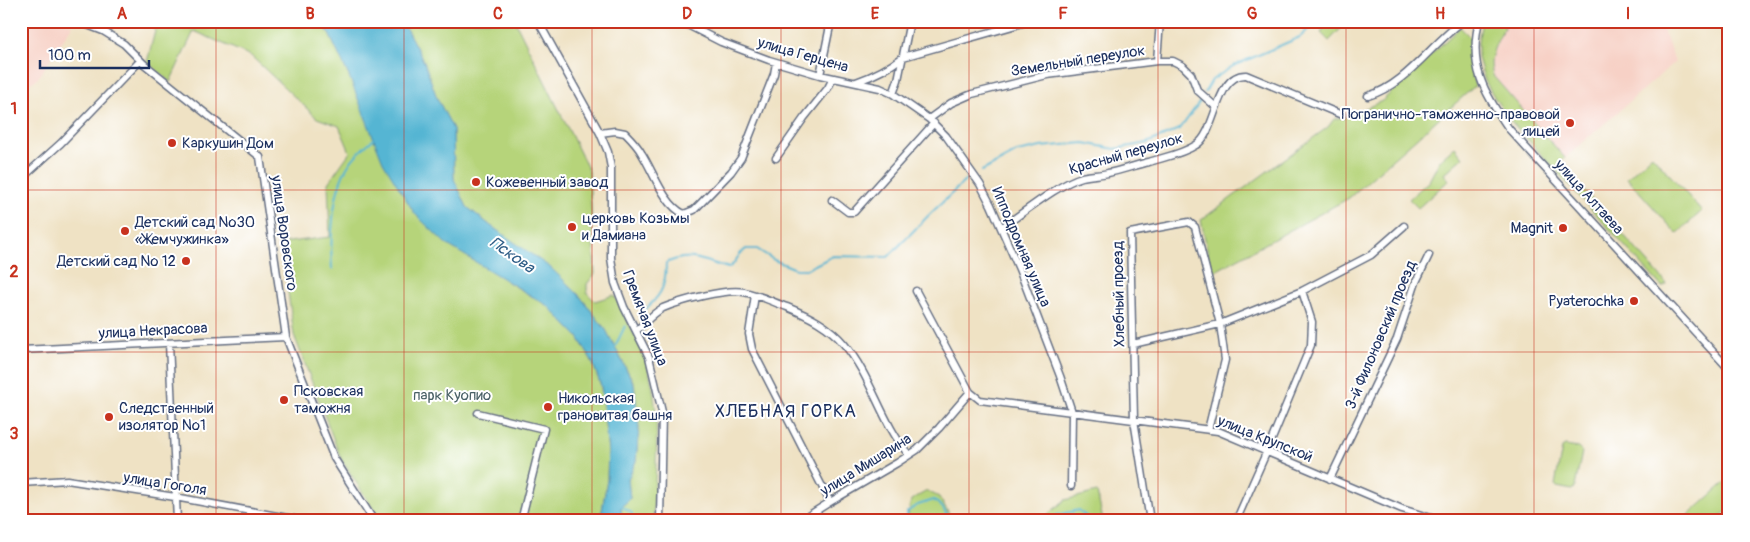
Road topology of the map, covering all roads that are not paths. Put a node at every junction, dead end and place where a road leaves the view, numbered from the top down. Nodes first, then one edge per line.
1 (78, 21) edge
2 (538, 21) edge
3 (680, 21) edge
4 (830, 21) edge
5 (910, 21) edge
6 (1030, 21) edge
7 (1160, 21) edge
8 (1463, 21) edge
9 (1479, 21) edge
10 (903, 57) junction
11 (1157, 60) junction
12 (140, 61) junction
13 (776, 63) junction
14 (820, 74) junction
15 (833, 78) junction
16 (854, 82) junction
17 (893, 94) junction
18 (1368, 96) dead end
19 (1216, 107) junction
20 (1342, 115) dead end
21 (932, 121) junction
22 (600, 133) junction
23 (776, 158) dead end
24 (21, 179) edge
25 (832, 200) dead end
26 (1404, 226) dead end
27 (1001, 228) junction
28 (1430, 254) dead end
29 (916, 291) dead end
30 (1302, 291) junction
31 (756, 295) junction
32 (1220, 324) junction
33 (636, 328) junction
34 (286, 337) junction
35 (169, 343) junction
36 (1132, 344) junction
37 (21, 350) edge
38 (1729, 369) edge
39 (970, 392) junction
40 (1072, 412) junction
41 (478, 413) dead end
42 (1134, 420) junction
43 (1208, 430) junction
44 (1267, 451) junction
45 (909, 455) junction
46 (1330, 479) junction
47 (21, 483) edge
48 (1071, 486) dead end
49 (175, 497) junction
50 (830, 502) junction
51 (177, 521) edge
52 (304, 521) edge
53 (374, 521) edge
54 (521, 521) edge
55 (660, 521) edge
56 (800, 521) edge
57 (1150, 521) edge
58 (1236, 521) edge
59 (1442, 521) edge

1 - 12 street, улица Воровского
2 - 22 street, Гремячая улица
3 - 13 street, улица Герцена
4 - 14 street
5 - 10 street
6 - 10 street
7 - 11 street
8 - 18 street
9 - 38 street, улица Алтаева
10 - 16 street
10 - 17 street
11 - 19 street, Земельный переулок
11 - 21 street, Земельный переулок
12 - 24 street
12 - 34 street, улица Воровского
13 - 14 street, улица Герцена
13 - 22 street
14 - 15 street, улица Герцена
15 - 16 street, улица Герцена
15 - 23 street
16 - 17 street, улица Герцена
17 - 21 street, Ипподромная улица
19 - 20 street, Красный переулок
19 - 27 street, Красный переулок
21 - 25 street, Земельный переулок
21 - 27 street, Ипподромная улица
22 - 33 street, Гремячая улица
26 - 30 street
27 - 40 street, Ипподромная улица
28 - 46 street, 3-й Филоновский проезд
29 - 39 street
30 - 32 street
30 - 44 street
31 - 33 street
31 - 45 street
31 - 50 street
32 - 36 street
32 - 36 street, Хлебный проезд
32 - 43 street
33 - 55 street, Гремячая улица
34 - 35 street, улица Некрасова
34 - 53 street, улица Воровского
35 - 37 street, улица Некрасова
35 - 49 street
36 - 42 street, Хлебный проезд
39 - 40 street
39 - 45 street, улица Мишарина
40 - 42 street, улица Крупской
40 - 48 street, Ипподромная улица
41 - 54 street
42 - 43 street, улица Крупской
42 - 57 street, Хлебный проезд
43 - 44 street, улица Крупской
44 - 46 street, улица Крупской
44 - 58 street
45 - 50 street, улица Мишарина
46 - 59 street, улица Крупской
47 - 49 street, улица Гоголя
49 - 51 street
49 - 52 street, улица Гоголя
50 - 56 street, улица Мишарина

